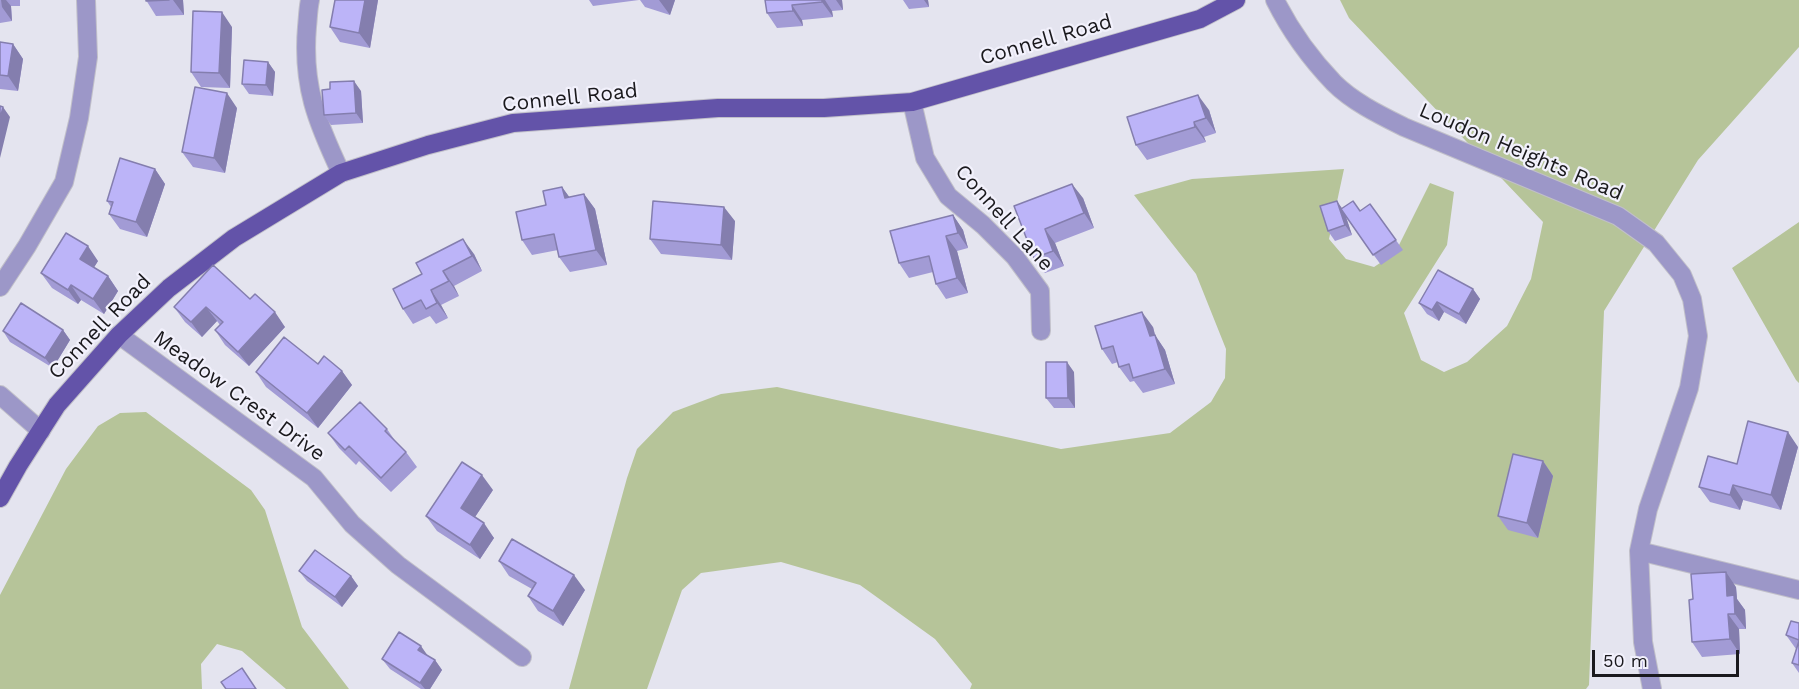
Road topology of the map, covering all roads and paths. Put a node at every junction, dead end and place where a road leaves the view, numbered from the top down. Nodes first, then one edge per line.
1 (86, 0) edge
2 (310, 0) edge
3 (1236, 0) edge
4 (1275, 0) edge
5 (912, 102) junction
6 (341, 173) junction
7 (0, 287) edge
8 (1041, 331) dead end
9 (118, 335) junction
10 (0, 395) edge
11 (41, 431) junction
12 (0, 498) edge
13 (1639, 551) junction
14 (1799, 590) edge
15 (522, 657) dead end
16 (1652, 689) edge

1 - 7 street
2 - 6 street
3 - 5 main road, Connell Road
4 - 13 street, Loudon Heights Road
5 - 6 main road, Connell Road
5 - 8 street, Connell Lane
6 - 9 main road, Connell Road
9 - 11 main road, Connell Road
9 - 15 street, Meadow Crest Drive
10 - 11 street
11 - 12 main road, Connell Road
13 - 14 street
13 - 16 street, Loudon Heights Road

